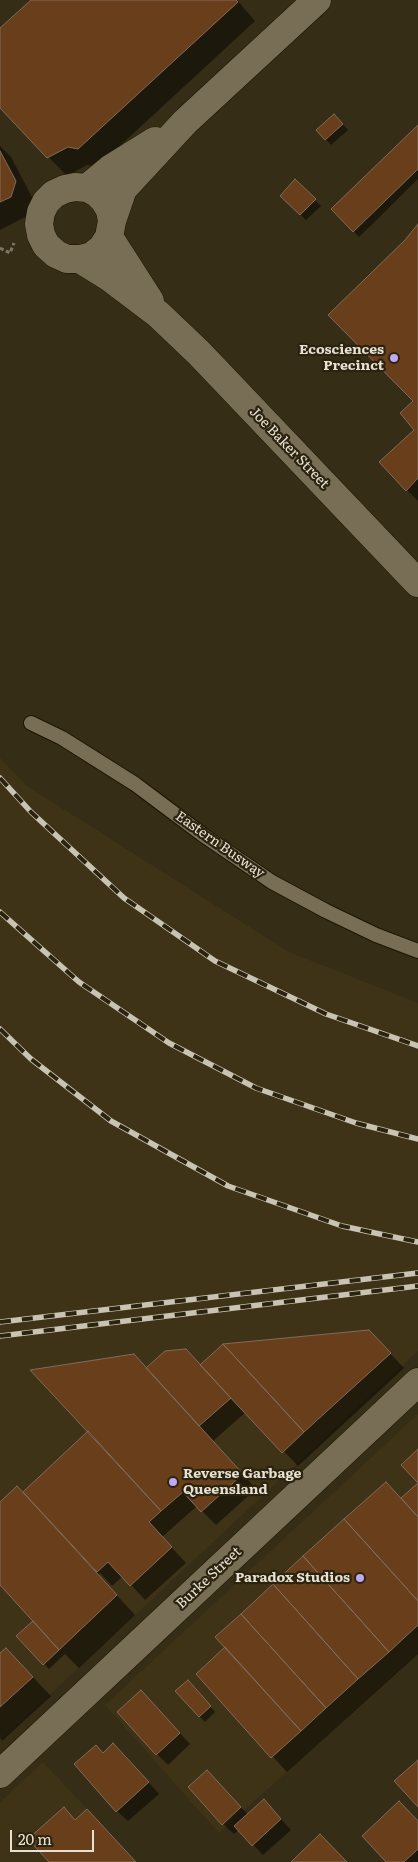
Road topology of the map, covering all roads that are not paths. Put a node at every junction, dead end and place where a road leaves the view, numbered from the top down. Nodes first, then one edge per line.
1 (317, 0) edge
2 (185, 122) junction
3 (87, 188) junction
4 (111, 229) junction
5 (80, 259) junction
6 (158, 314) junction
7 (418, 584) edge
8 (31, 723) dead end
9 (418, 951) edge
10 (418, 1382) edge
11 (0, 1774) edge

1 - 2 street
2 - 3 street
2 - 4 street
3 - 4 street
3 - 5 street
4 - 5 street
4 - 6 street, Joe Baker Street
5 - 6 street, Joe Baker Street
6 - 7 street, Joe Baker Street
8 - 9 lane, Eastern Busway
10 - 11 street, Burke Street

